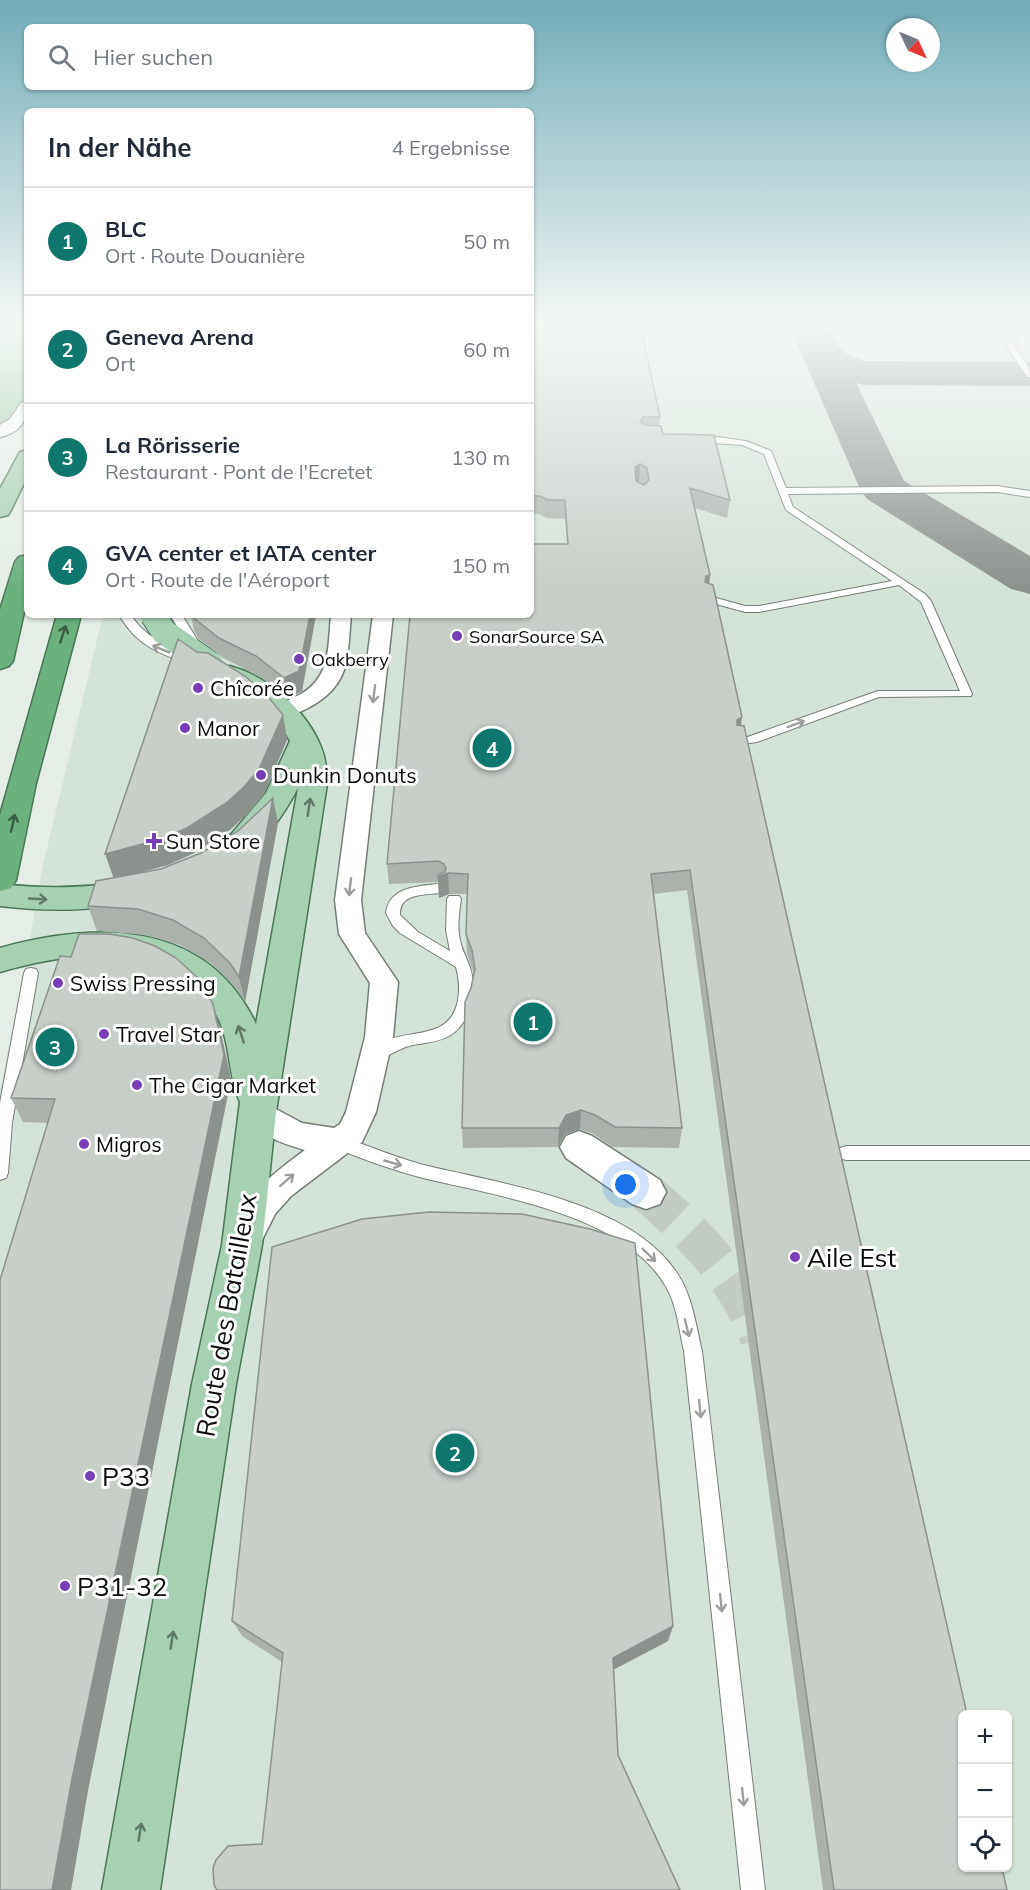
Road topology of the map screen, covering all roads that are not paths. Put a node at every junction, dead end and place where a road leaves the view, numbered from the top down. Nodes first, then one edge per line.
1 (22, 413) edge
2 (0, 432) edge
3 (691, 440) edge
4 (24, 462) edge
5 (1030, 484) edge
6 (783, 490) junction
7 (1017, 491) junction
8 (1030, 494) edge
9 (0, 510) edge
10 (24, 571) edge
11 (901, 582) junction
12 (709, 599) edge
13 (24, 618) edge
14 (68, 618) edge
15 (127, 618) edge
16 (155, 618) edge
17 (178, 618) edge
18 (341, 618) edge
19 (383, 618) edge
20 (0, 661) edge
21 (210, 664) junction
22 (0, 674) edge
23 (285, 711) junction
24 (304, 741) junction
25 (740, 743) edge
26 (219, 854) edge
27 (0, 880) edge
28 (163, 881) edge
29 (439, 889) edge
30 (0, 895) edge
31 (454, 898) dead end
32 (0, 960) edge
33 (459, 963) junction
34 (31, 973) dead end
35 (374, 1060) junction
36 (257, 1112) junction
37 (338, 1142) junction
38 (846, 1153) dead end
39 (1030, 1153) edge
40 (596, 1154) dead end
41 (0, 1173) edge
42 (646, 1192) tunnel mouth
43 (242, 1245) junction
44 (131, 1890) edge
45 (753, 1890) edge

1 - 2 street
3 - 6 lane
4 - 9 main road
5 - 7 lane
6 - 7 lane
6 - 11 lane
7 - 8 lane
10 - 20 highway
11 - 12 lane
25 -> 11 lane
13 - 22 highway
27 -> 14 highway
21 -> 15 lane, bridge
16 - 21 main road, Route des Batailleux, bridge
17 - 21 lane, bridge
18 - 23 street
19 -> 35 street
21 - 23 main road, Route des Batailleux
23 - 24 main road, Route des Batailleux
24 - 26 main road
36 -> 24 main road, Route des Batailleux
30 -> 28 main road
29 - 33 lane
31 - 33 lane
36 -> 32 main road
33 - 35 lane
34 - 41 lane
35 - 37 street
36 - 37 street
36 - 43 main road, Route des Batailleux
43 -> 37 street
37 -> 45 lane
38 - 39 lane
40 - 42 street
44 -> 43 main road, Route des Batailleux

